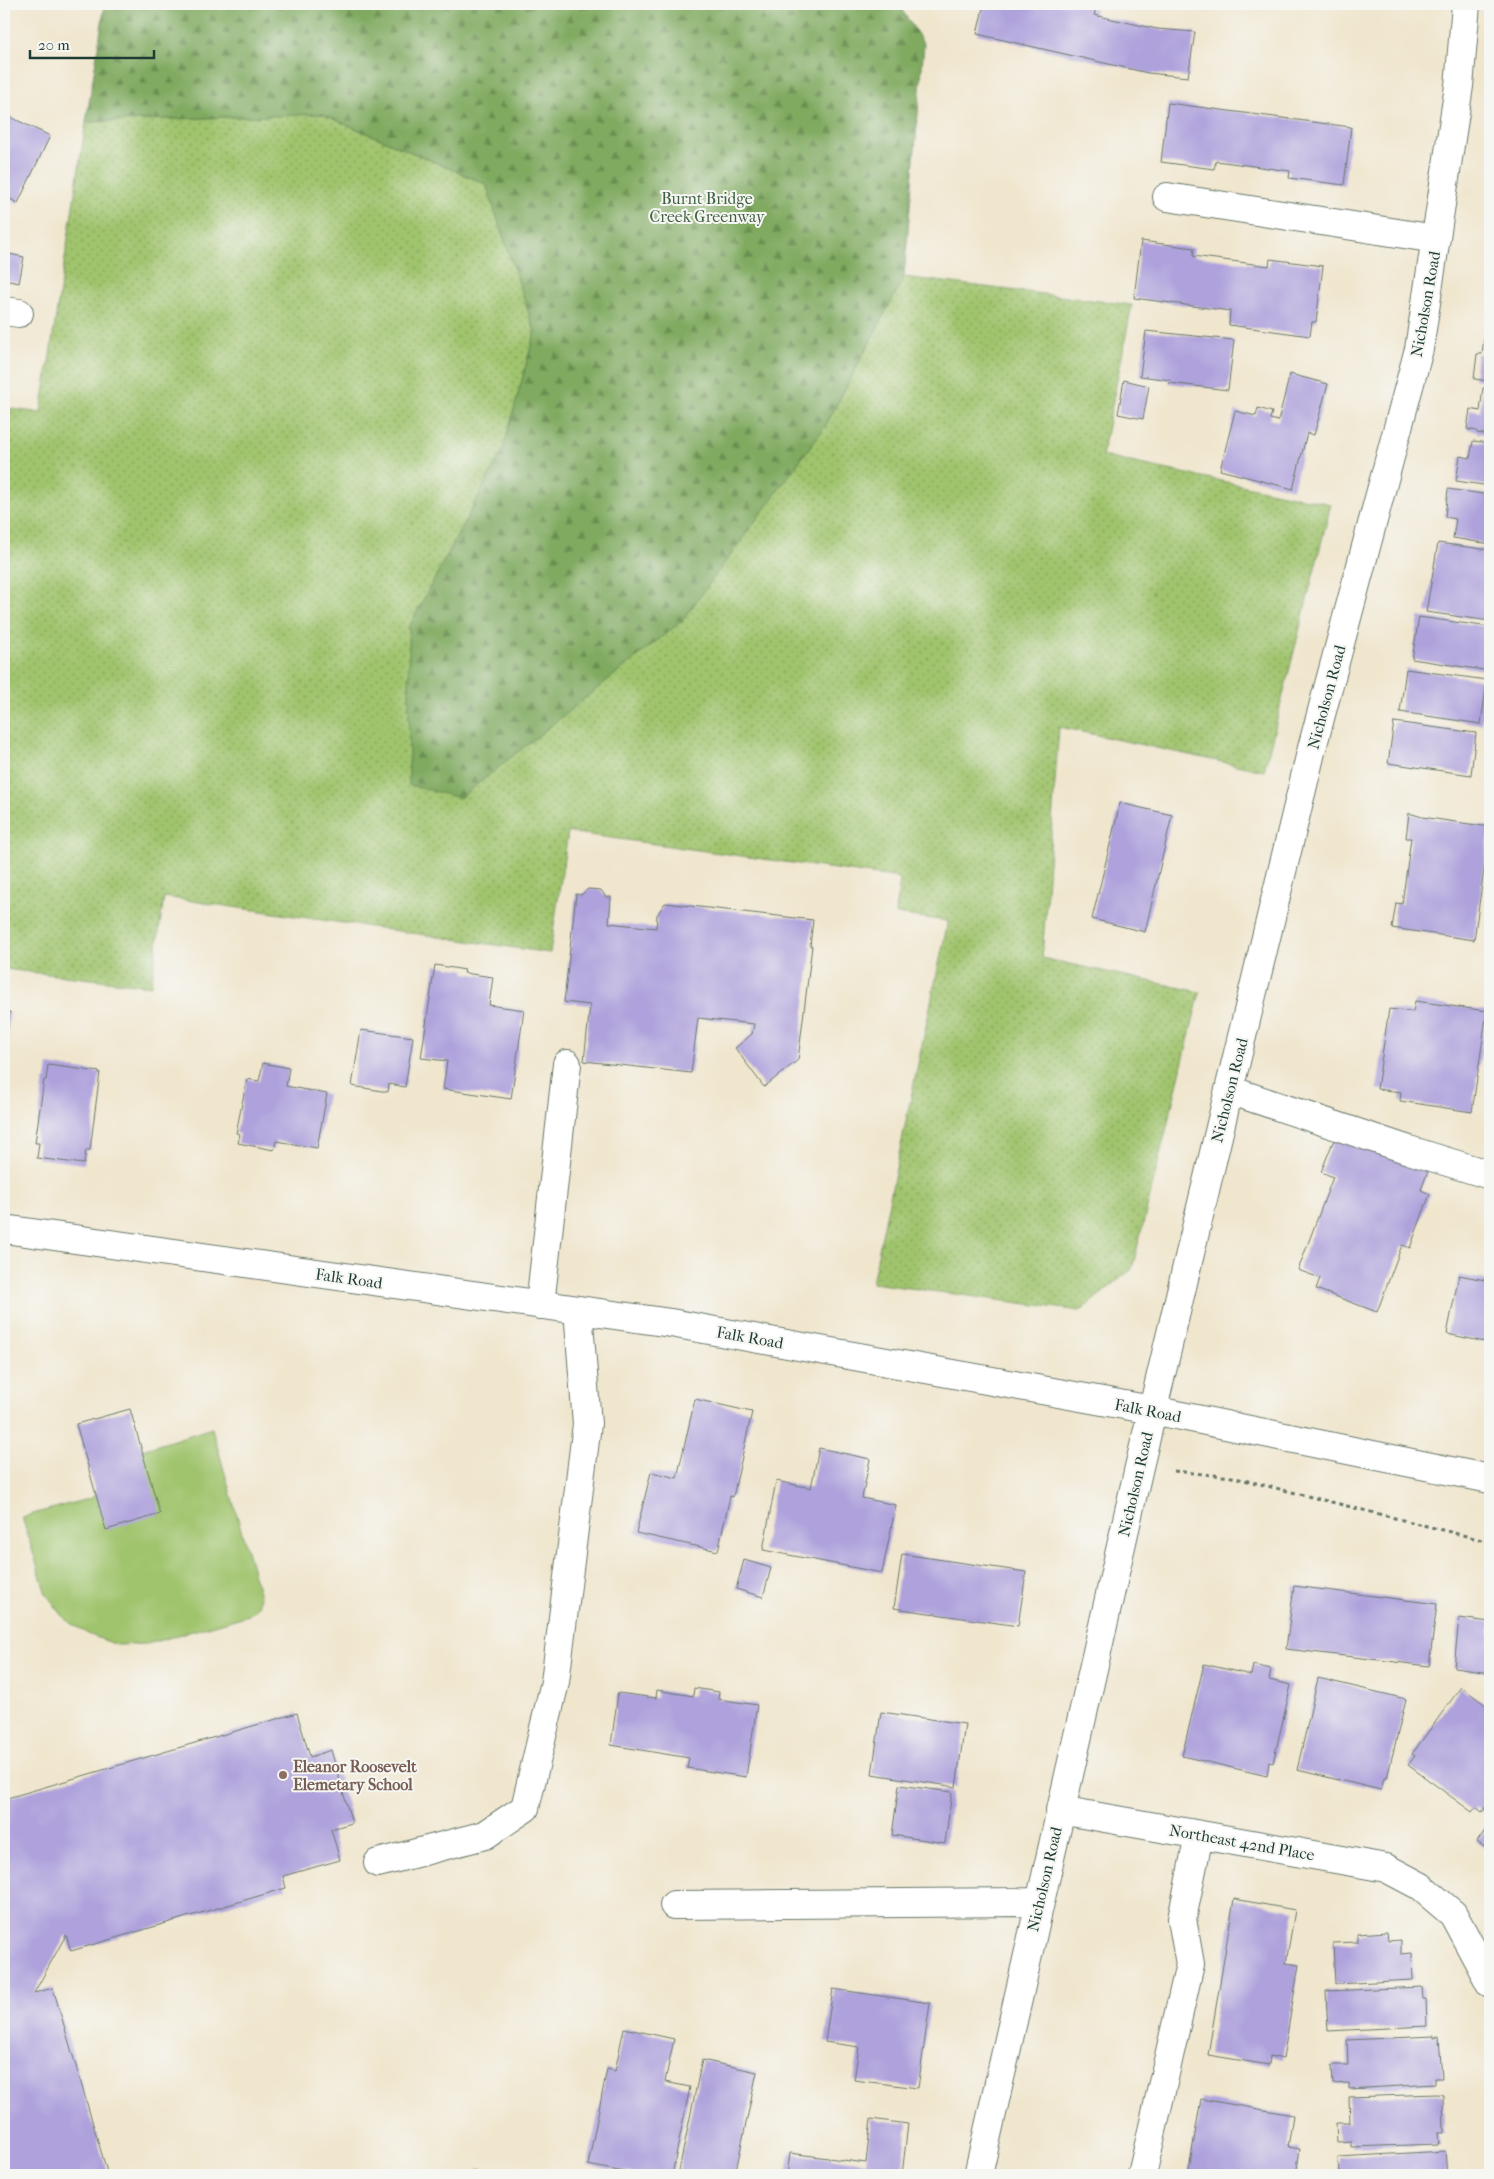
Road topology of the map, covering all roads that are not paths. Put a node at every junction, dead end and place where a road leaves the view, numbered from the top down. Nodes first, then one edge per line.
1 (1466, 4) edge
2 (1167, 197) dead end
3 (1436, 239) junction
4 (567, 1064) dead end
5 (1229, 1090) junction
6 (1490, 1175) edge
7 (4, 1229) edge
8 (540, 1305) junction
9 (578, 1310) junction
10 (1152, 1410) junction
11 (1490, 1479) edge
12 (1060, 1810) junction
13 (1199, 1835) junction
14 (378, 1863) dead end
15 (1039, 1902) junction
16 (674, 1905) dead end
17 (1490, 1983) edge
18 (978, 2175) edge
19 (1142, 2175) edge

1 - 3 street, Nicholson Road
2 - 3 street
3 - 5 street, Nicholson Road
4 - 8 street
5 - 6 street
5 - 10 street, Nicholson Road
7 - 8 street, Falk Road
8 - 9 street, Falk Road
9 - 10 street, Falk Road
9 - 14 street
10 - 11 street, Falk Road
10 - 12 street, Nicholson Road
12 - 13 street, Northeast 42nd Place
12 - 15 street, Nicholson Road
13 - 17 street, Northeast 42nd Place
13 - 19 street
15 - 16 street
15 - 18 street, Nicholson Road

